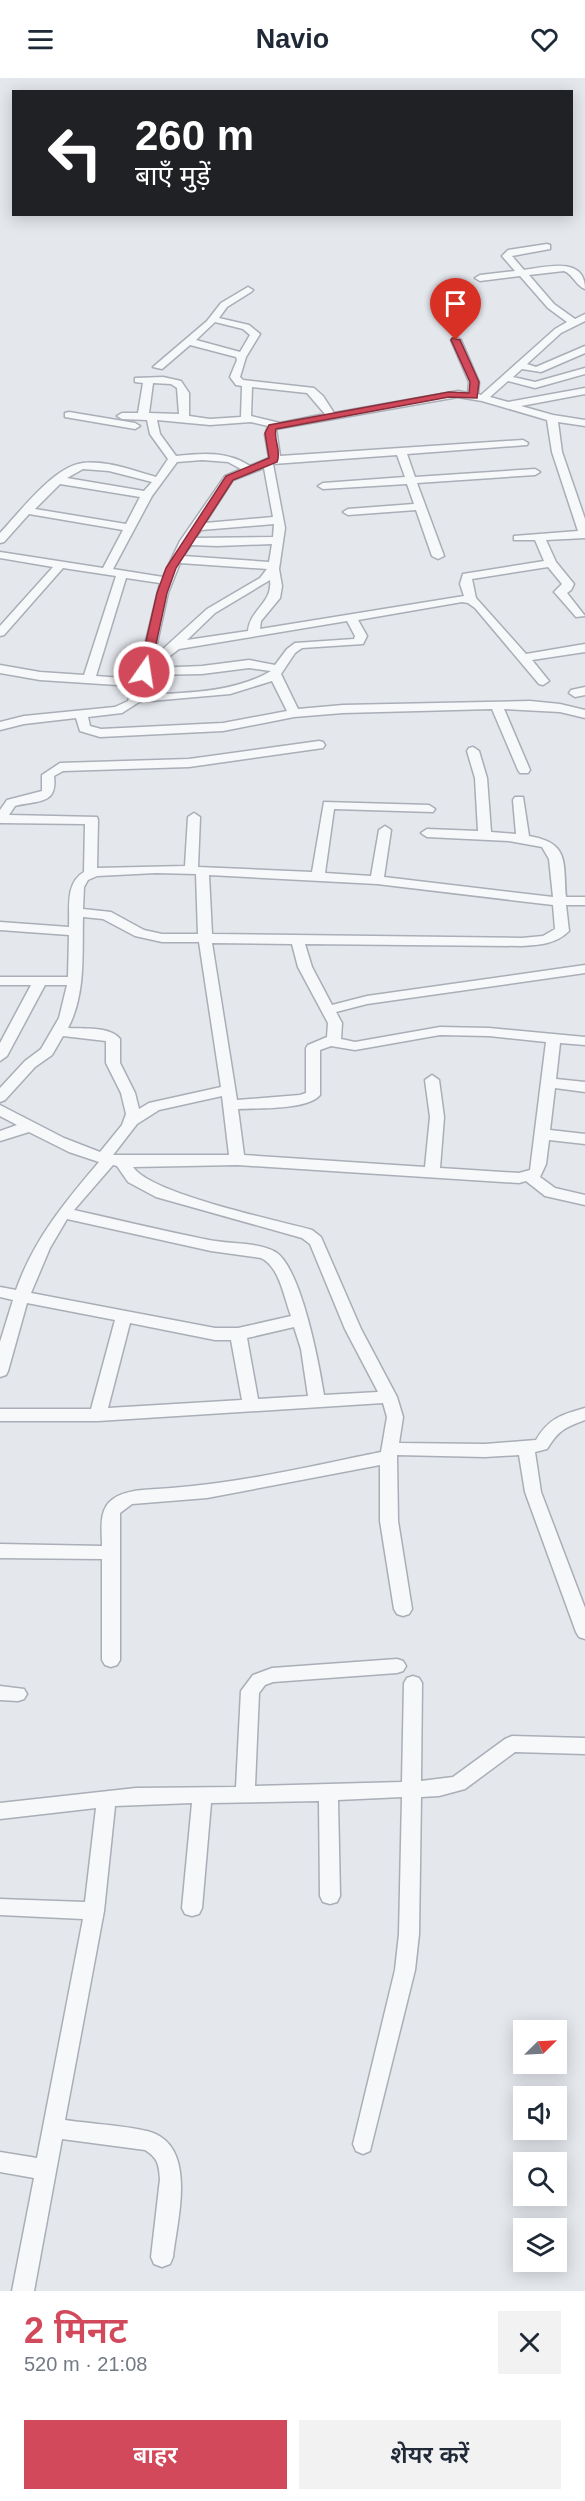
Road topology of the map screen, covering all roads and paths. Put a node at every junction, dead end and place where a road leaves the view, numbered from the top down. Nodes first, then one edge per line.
1 (547, 247) dead end
2 (522, 273) junction
3 (480, 278) dead end
4 (585, 286) edge
5 (248, 290) dead end
6 (585, 316) edge
7 (213, 319) junction
8 (573, 322) junction
9 (456, 340) dead end
10 (188, 341) junction
11 (585, 349) edge
12 (242, 356) junction
13 (519, 365) junction
14 (158, 367) dead end
15 (585, 371) edge
16 (506, 378) junction
17 (247, 385) junction
18 (585, 391) edge
19 (478, 397) junction
20 (506, 405) junction
21 (69, 415) dead end
22 (122, 416) dead end
23 (332, 417) junction
24 (184, 418) junction
25 (552, 418) junction
26 (148, 419) junction
27 (248, 420) junction
28 (585, 423) edge
29 (277, 425) junction
30 (524, 442) dead end
31 (401, 452) junction
32 (173, 459) junction
33 (271, 461) junction
34 (248, 469) junction
35 (535, 472) dead end
36 (57, 480) junction
37 (159, 481) junction
38 (411, 482) junction
39 (323, 486) dead end
40 (147, 495) junction
41 (585, 499) edge
42 (572, 500) junction
43 (419, 507) junction
44 (28, 510) junction
45 (348, 513) dead end
46 (279, 520) junction
47 (196, 527) junction
48 (130, 528) junction
49 (584, 530) edge
50 (539, 536) junction
51 (518, 538) dead end
52 (0, 540) edge
53 (278, 540) junction
54 (186, 541) junction
55 (0, 555) edge
56 (438, 556) dead end
57 (176, 559) junction
58 (551, 563) junction
59 (61, 564) junction
60 (273, 568) junction
61 (107, 571) junction
62 (122, 574) junction
63 (166, 581) junction
64 (471, 600) junction
65 (580, 615) dead end
66 (350, 616) junction
67 (254, 632) junction
68 (0, 633) edge
69 (174, 646) junction
70 (585, 648) edge
71 (524, 658) junction
72 (0, 669) edge
73 (276, 671) junction
74 (143, 675) junction
75 (89, 679) junction
76 (543, 681) dead end
77 (136, 699) junction
78 (497, 706) junction
79 (294, 712) junction
80 (81, 713) junction
81 (585, 714) edge
82 (0, 726) edge
83 (319, 745) dead end
84 (473, 751) dead end
85 (524, 770) dead end
86 (519, 800) dead end
87 (429, 809) dead end
88 (194, 817) dead end
89 (1, 819) edge
90 (385, 830) dead end
91 (427, 833) dead end
92 (485, 837) junction
93 (523, 839) junction
94 (196, 870) junction
95 (90, 874) junction
96 (318, 877) junction
97 (377, 880) junction
98 (558, 902) junction
99 (585, 902) edge
100 (78, 913) junction
101 (0, 926) edge
102 (77, 932) junction
103 (204, 937) junction
104 (297, 939) junction
105 (585, 969) edge
106 (0, 981) edge
107 (40, 981) junction
108 (74, 981) junction
109 (328, 1010) junction
110 (58, 1031) junction
111 (553, 1038) junction
112 (330, 1041) junction
113 (585, 1041) edge
114 (0, 1058) edge
115 (30, 1064) junction
116 (432, 1080) dead end
117 (548, 1083) junction
118 (585, 1087) edge
119 (0, 1097) edge
120 (229, 1097) junction
121 (0, 1110) edge
122 (132, 1120) junction
123 (31, 1126) junction
124 (543, 1134) junction
125 (0, 1136) edge
126 (585, 1139) edge
127 (111, 1160) junction
128 (237, 1160) junction
129 (432, 1172) junction
130 (529, 1176) junction
131 (585, 1200) edge
132 (64, 1213) junction
133 (0, 1292) edge
134 (22, 1297) junction
135 (123, 1318) junction
136 (300, 1320) junction
137 (238, 1334) junction
138 (0, 1371) edge
139 (389, 1397) junction
140 (317, 1402) junction
141 (250, 1407) junction
142 (585, 1414) edge
143 (0, 1415) edge
144 (98, 1415) junction
145 (526, 1448) junction
146 (389, 1453) junction
147 (0, 1551) edge
148 (111, 1553) junction
149 (404, 1610) dead end
150 (585, 1632) edge
151 (111, 1660) dead end
152 (397, 1665) dead end
153 (413, 1683) dead end
154 (585, 1746) edge
155 (413, 1789) junction
156 (245, 1793) junction
157 (328, 1793) junction
158 (202, 1794) junction
159 (106, 1799) junction
160 (0, 1811) edge
161 (330, 1896) dead end
162 (0, 1907) edge
163 (192, 1908) dead end
164 (94, 1911) junction
165 (55, 2128) junction
166 (363, 2144) dead end
167 (0, 2162) edge
168 (47, 2170) junction
169 (162, 2257) dead end
170 (23, 2291) edge

1 - 2 street
2 - 3 street
2 - 4 street
2 - 8 street
5 - 7 street
6 - 8 street
7 - 10 street
7 - 12 street
8 - 13 street
9 - 19 street
10 - 12 street
10 - 14 street
11 - 13 street
12 - 17 street
13 - 16 street
15 - 16 street
16 - 19 street
17 - 23 street
17 - 27 street
18 - 20 street
19 - 20 street
19 - 23 street
20 - 25 street
21 - 26 street
22 - 26 street
23 - 29 street
24 - 26 street
24 - 26 street
24 - 27 street
25 - 28 street
25 - 42 street
26 - 32 street
27 - 29 street
29 - 33 street
30 - 31 street
31 - 33 street
31 - 38 street
32 - 34 street
32 - 37 street
33 - 34 street
33 - 46 street
34 - 47 street
35 - 38 street
36 - 37 street
36 - 40 street
36 - 44 street
37 - 40 street
38 - 39 street
38 - 43 street
40 - 48 street
41 - 42 street
42 - 49 street
43 - 45 street
43 - 56 street
44 - 48 street
44 - 52 street
46 - 47 street
46 - 53 street
47 - 54 street
48 - 61 street
49 - 50 street
50 - 51 street
50 - 58 street
53 - 54 street
53 - 60 street
54 - 57 street
55 - 59 street
57 - 60 street
57 - 63 street
58 - 64 street
58 - 65 street
59 - 61 street
59 - 68 street
60 - 67 street
60 - 69 street
61 - 62 street
62 - 63 street
62 - 75 street
63 - 74 street
64 - 66 street
64 - 71 street
66 - 67 street
66 - 73 street
67 - 69 street
69 - 74 street
70 - 71 street
71 - 76 street
72 - 75 street
73 - 74 street
73 - 77 street
73 - 79 street
74 - 75 street
74 - 77 street
77 - 80 street
78 - 79 street
78 - 81 street
78 - 85 street
79 - 80 street
80 - 82 street
83 - 89 street
84 - 92 street
86 - 93 street
87 - 96 street
88 - 94 street
89 - 95 street
90 - 97 street
91 - 92 street
92 - 93 street
93 - 98 street
94 - 95 street
94 - 96 street
94 - 103 street
95 - 100 street
96 - 97 street
97 - 98 street
98 - 99 street
98 - 104 street
100 - 102 street
100 - 103 street
101 - 102 street
102 - 108 street
103 - 104 street
103 - 120 street
104 - 109 street
105 - 109 street
106 - 107 street
107 - 108 street
107 - 114 street
108 - 110 street
109 - 112 street
110 - 115 street
110 - 122 street
111 - 112 street
111 - 113 street
111 - 117 street
112 - 120 street
114 - 115 street
115 - 119 street
116 - 129 street
117 - 118 street
117 - 124 street
120 - 122 street
120 - 128 street
121 - 123 street
122 - 127 street
123 - 125 street
123 - 127 street
124 - 126 street
124 - 130 street
127 - 128 street
127 - 132 street
127 - 139 street
128 - 129 street
129 - 130 street
130 - 131 street
132 - 134 street
132 - 136 street
133 - 134 street
134 - 135 street
134 - 138 street
135 - 137 street
135 - 144 street
136 - 137 street
136 - 140 street
137 - 141 street
139 - 140 street
139 - 146 street
140 - 141 street
141 - 144 street
142 - 145 street
143 - 144 street
145 - 146 street
145 - 150 street
146 - 148 street
146 - 149 street
147 - 148 street
148 - 151 street
152 - 156 street
153 - 155 street
154 - 155 street
155 - 157 street
155 - 166 street
156 - 157 street
156 - 158 street
157 - 161 street
158 - 159 street
158 - 163 street
159 - 160 street
159 - 164 street
162 - 164 street
164 - 165 street
165 - 168 street
165 - 169 street
167 - 168 street
168 - 170 street

